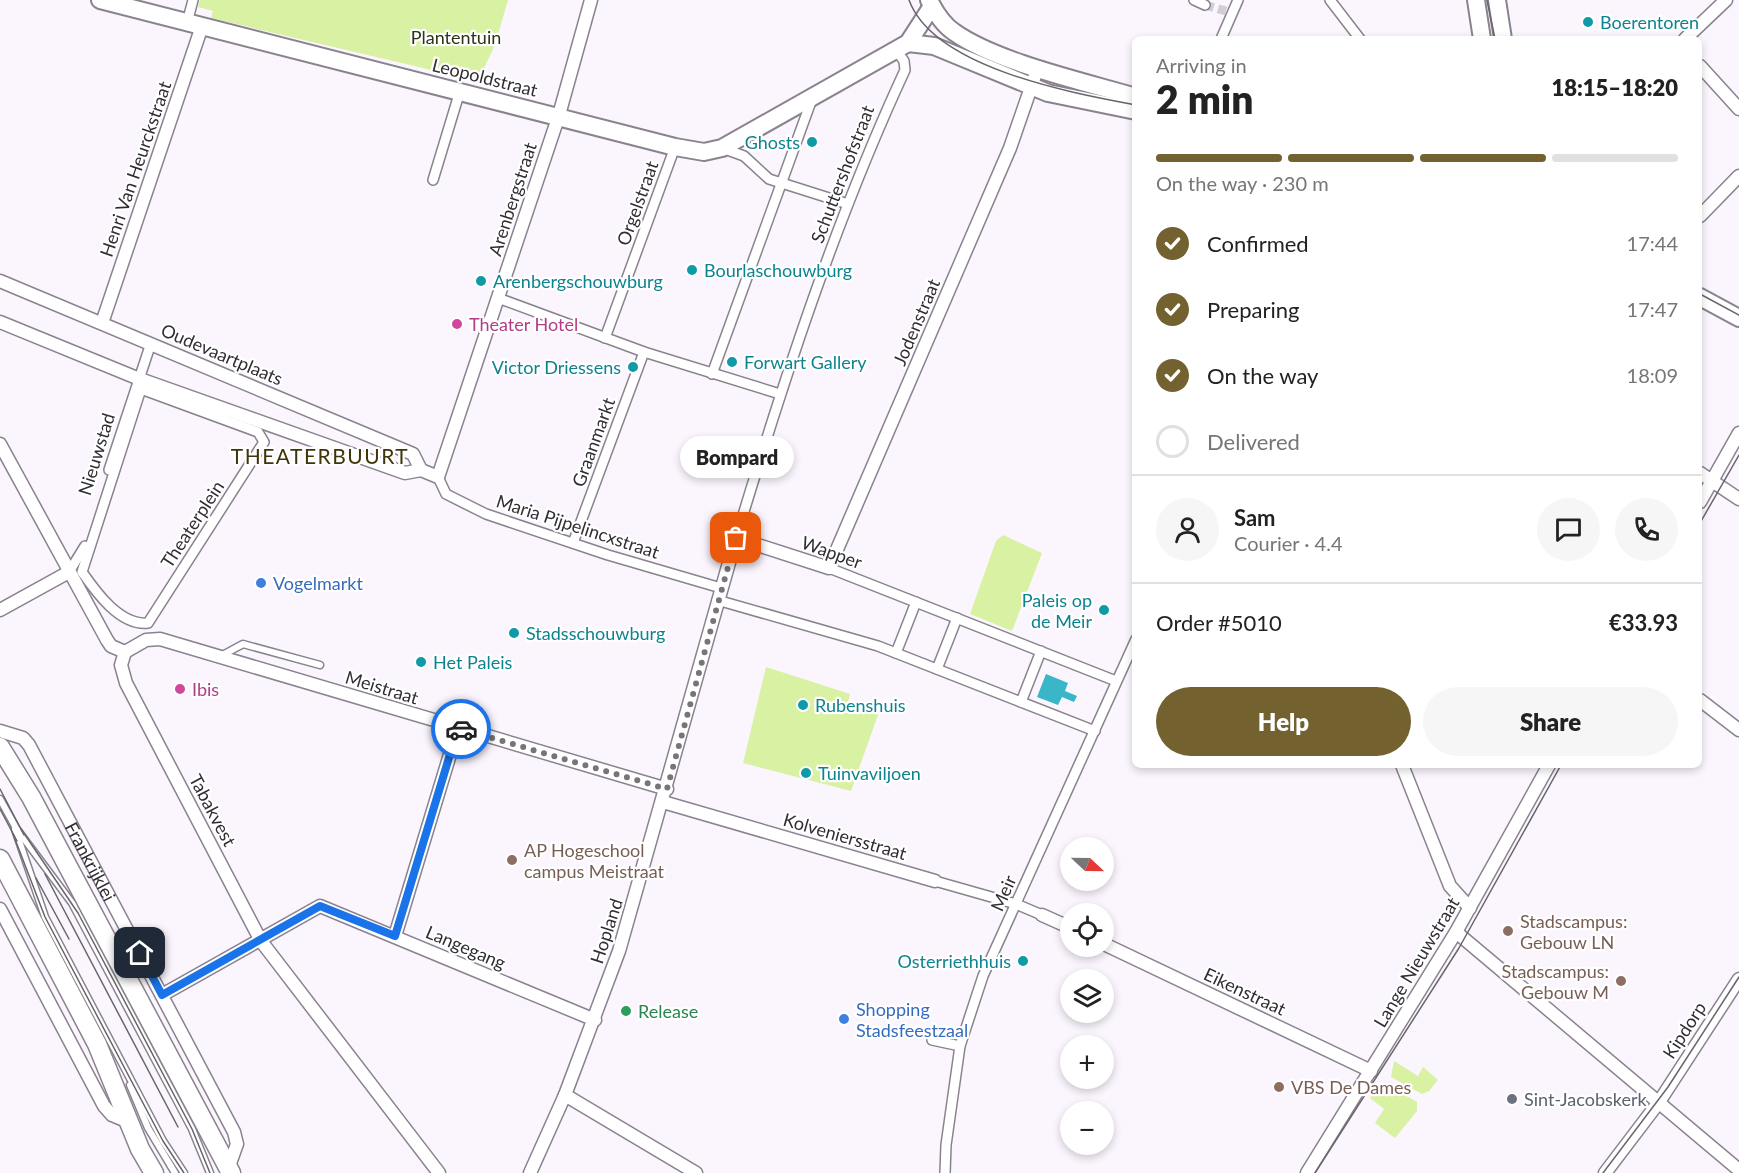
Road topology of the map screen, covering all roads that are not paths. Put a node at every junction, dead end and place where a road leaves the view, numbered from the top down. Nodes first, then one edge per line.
1 (100, 0) edge
2 (193, 0) edge
3 (591, 0) edge
4 (1194, 0) edge
5 (1238, 0) edge
6 (1330, 0) edge
7 (1476, 0) edge
8 (1497, 0) edge
9 (1726, 0) edge
10 (930, 3) edge
11 (1205, 5) dead end
12 (195, 24) junction
13 (1222, 36) edge
14 (1358, 36) edge
15 (1482, 36) edge
16 (1503, 36) edge
17 (1688, 36) edge
18 (909, 46) junction
19 (1038, 67) junction
20 (1702, 68) edge
21 (1032, 87) junction
22 (460, 91) junction
23 (1132, 96) edge
24 (812, 99) junction
25 (1132, 110) edge
26 (1739, 110) edge
27 (559, 116) junction
28 (675, 147) junction
29 (722, 148) junction
30 (1739, 176) edge
31 (433, 180) dead end
32 (781, 183) junction
33 (848, 204) junction
34 (1702, 214) edge
35 (0, 280) edge
36 (498, 298) junction
37 (1702, 298) edge
38 (1739, 318) edge
39 (0, 322) edge
40 (102, 323) junction
41 (605, 338) junction
42 (151, 343) junction
43 (644, 352) junction
44 (712, 374) junction
45 (137, 378) junction
46 (780, 394) junction
47 (274, 427) junction
48 (1739, 434) edge
49 (264, 442) junction
50 (0, 444) edge
51 (421, 470) junction
52 (1702, 474) edge
53 (438, 477) junction
54 (1712, 480) junction
55 (1702, 498) edge
56 (1739, 499) edge
57 (736, 538) junction
58 (573, 543) junction
59 (829, 568) junction
60 (69, 572) junction
61 (719, 594) junction
62 (916, 602) junction
63 (0, 610) edge
64 (957, 618) junction
65 (148, 623) junction
66 (146, 640) junction
67 (1132, 647) edge
68 (1041, 651) junction
69 (124, 652) junction
70 (896, 653) junction
71 (219, 657) junction
72 (320, 665) dead end
73 (936, 669) junction
74 (1116, 681) junction
75 (1021, 702) junction
76 (1702, 702) edge
77 (458, 728) junction
78 (1739, 730) edge
79 (0, 731) edge
80 (1095, 731) junction
81 (0, 747) edge
82 (1403, 768) edge
83 (1547, 768) edge
84 (667, 789) junction
85 (0, 799) edge
86 (663, 802) junction
87 (10, 818) junction
88 (0, 859) edge
89 (935, 880) joint
90 (1016, 904) junction
91 (1470, 908) junction
92 (0, 909) edge
93 (1042, 915) joint
94 (1060, 923) edge
95 (1456, 932) junction
96 (395, 936) junction
97 (261, 941) junction
98 (1114, 949) edge
99 (1739, 979) edge
100 (162, 995) junction
101 (595, 1020) junction
102 (932, 1040) dead end
103 (111, 1043) junction
104 (960, 1046) junction
105 (1371, 1071) junction
106 (565, 1095) junction
107 (1659, 1102) junction
108 (129, 1122) junction
109 (1739, 1170) edge
110 (229, 1171) edge
111 (153, 1173) edge
112 (175, 1173) edge
113 (183, 1173) edge
114 (210, 1173) edge
115 (439, 1173) edge
116 (530, 1173) edge
117 (696, 1173) edge
118 (945, 1173) edge
119 (1307, 1173) edge
120 (1605, 1173) edge

1 - 12 street, Leopoldstraat
2 - 12 street
3 - 27 street, Arenbergstraat
4 - 11 street
5 - 13 street
6 - 14 street
7 - 15 street
8 - 16 street
9 - 17 street
10 - 18 street
10 - 19 street
12 - 22 street, Leopoldstraat
12 - 40 street, Henri Van Heurckstraat
18 - 21 street
18 - 24 street
18 - 33 street, Schuttershofstraat
19 - 21 street, Jodenstraat
19 - 23 street
20 - 26 street
21 - 25 street
21 - 59 street, Jodenstraat
22 - 27 street, Leopoldstraat
22 - 31 street
24 - 29 street
24 - 32 street
27 - 28 street, Leopoldstraat
27 - 36 street, Arenbergstraat
28 - 29 street, Leopoldstraat
28 - 41 street, Orgelstraat
29 - 32 street
30 - 34 street
32 - 33 street
32 - 44 street
33 - 46 street, Schuttershofstraat
35 - 40 street, Oudevaartplaats
36 - 41 street
36 - 53 street, Arenbergstraat
37 - 38 street
39 - 45 street, Oudevaartplaats
40 - 42 street, Oudevaartplaats
41 - 43 street
42 - 45 street, Nieuwstad
42 - 51 street, Oudevaartplaats
43 - 44 street
43 - 58 street, Graanmarkt
44 - 46 street
45 - 47 street, Oudevaartplaats
45 - 60 street, Nieuwstad
46 - 57 street, Schuttershofstraat
47 - 49 street
47 - 51 street, Oudevaartplaats
48 - 54 street
49 - 65 street
49 - 65 street
50 - 60 street
51 - 53 street, Oudevaartplaats
52 - 54 street
53 - 58 street, Maria Pijpelincxstraat
54 - 55 street
54 - 56 street
57 - 59 street, Wapper
57 - 61 street, Schuttershofstraat
58 - 61 street, Maria Pijpelincxstraat
59 - 62 street, Wapper
60 - 63 street
60 - 69 street
61 - 70 street
61 - 84 street, Hopland
62 - 64 street, Wapper
62 - 70 street
64 - 68 street, Wapper
64 - 73 street
65 - 66 street
66 - 69 street
66 - 71 street, Meistraat
67 - 74 street, Meir
68 - 74 street, Wapper
68 - 75 street
69 - 97 street, Tabakvest
70 - 73 street
71 - 72 lane
71 - 77 street, Meistraat
73 - 75 street
74 - 80 street, Meir
75 - 80 street
76 - 78 street
77 - 84 street, Meistraat
77 - 96 street
79 - 100 street, Frankrijklei
80 - 90 street, Meir
81 - 110 main road, Frankrijklei
82 - 91 street
83 - 91 street, Lange Nieuwstraat
84 - 86 street, Hopland
85 - 87 lane, Frankrijklei
86 - 89 street, Kolveniersstraat
86 - 101 street, Hopland
87 - 103 lane, Frankrijklei
87 - 114 lane, Frankrijklei
88 - 108 main road
89 - 90 street, Kolveniersstraat
90 - 93 street
90 - 104 street, Meir
91 - 95 street, Lange Nieuwstraat
92 - 108 street
93 - 94 street
95 - 105 street, Lange Nieuwstraat
95 - 107 street
96 - 97 street, Langegang
96 - 101 street, Langegang
97 - 100 street
97 - 115 street, Tabakvest
98 - 105 street, Eikenstraat
99 - 107 street, Kipdorp
100 - 110 street, Frankrijklei
101 - 106 street, Hopland
102 - 104 street
103 - 112 lane, Frankrijklei
103 - 113 lane, Frankrijklei
104 - 118 street, Meir
105 - 119 street, Lange Nieuwstraat
106 - 116 street, Hopland
106 - 117 street
107 - 109 street
107 - 120 street, Kipdorp
108 - 111 main road

